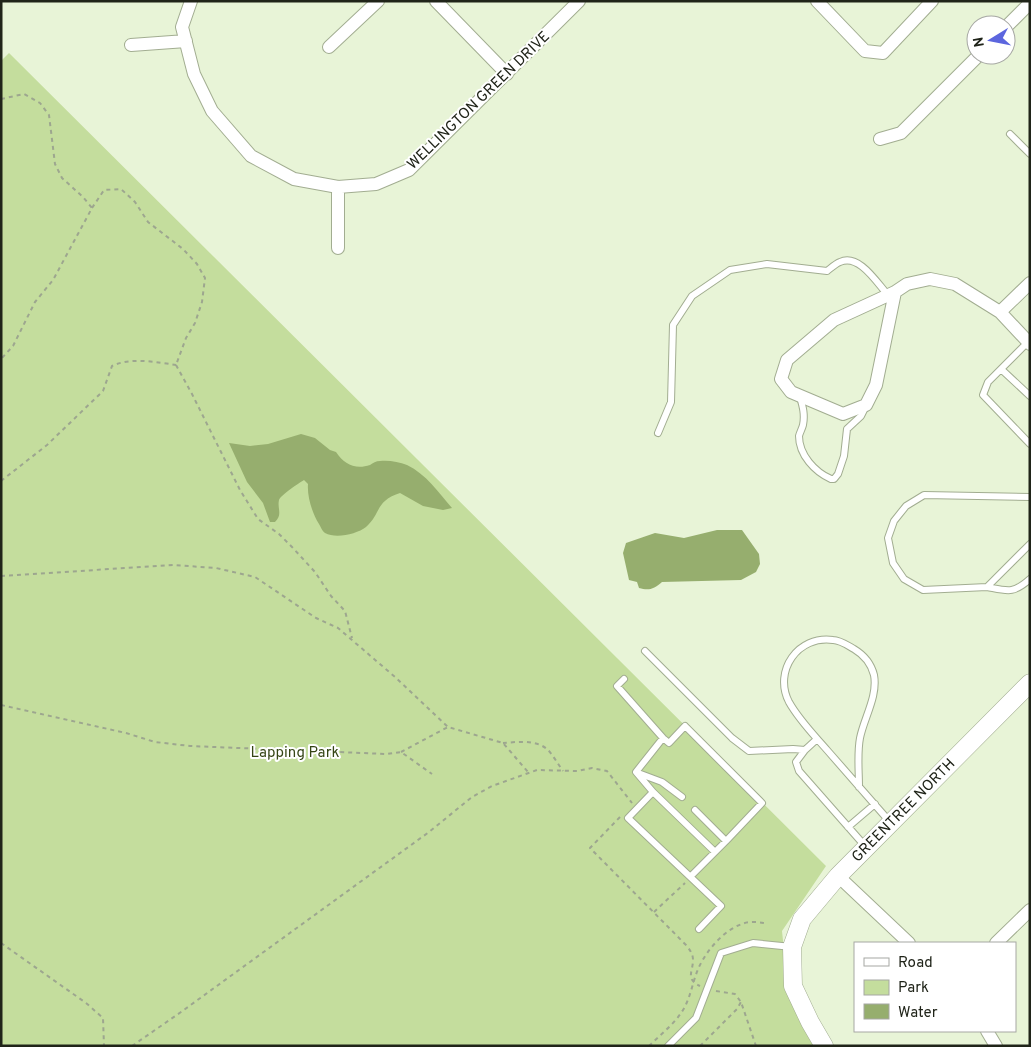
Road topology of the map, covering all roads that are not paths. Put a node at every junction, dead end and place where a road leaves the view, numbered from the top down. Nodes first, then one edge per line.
1 (191, 1) edge
2 (378, 1) edge
3 (436, 1) edge
4 (580, 1) edge
5 (817, 1) edge
6 (932, 1) edge
7 (1030, 3) edge
8 (1016, 17) edge
9 (186, 41) junction
10 (130, 45) dead end
11 (329, 47) dead end
12 (968, 65) edge
13 (507, 74) junction
14 (1010, 134) dead end
15 (880, 139) dead end
16 (1030, 154) edge
17 (338, 187) junction
18 (338, 248) dead end
19 (1028, 287) edge
20 (892, 294) junction
21 (1000, 312) junction
22 (1029, 343) edge
23 (1001, 369) junction
24 (799, 396) junction
25 (1030, 396) edge
26 (866, 405) junction
27 (658, 434) dead end
28 (1030, 444) edge
29 (1030, 497) edge
30 (1030, 544) edge
31 (1030, 579) edge
32 (987, 587) junction
33 (645, 650) dead end
34 (624, 679) dead end
35 (1030, 683) edge
36 (663, 738) junction
37 (817, 739) junction
38 (805, 750) junction
39 (636, 772) junction
40 (860, 787) junction
41 (653, 792) junction
42 (682, 797) dead end
43 (875, 804) junction
44 (695, 810) dead end
45 (891, 822) junction
46 (848, 827) junction
47 (726, 841) junction
48 (866, 847) junction
49 (715, 852) junction
50 (691, 876) junction
51 (838, 876) junction
52 (1030, 910) edge
53 (699, 929) dead end
54 (908, 942) edge
55 (997, 942) edge
56 (792, 947) junction
57 (988, 1032) edge
58 (668, 1046) edge
59 (824, 1046) edge
60 (996, 1046) edge

1 - 9 street, WELLINGTON GREEN DRIVE
2 - 11 street
3 - 13 street
4 - 13 street, WELLINGTON GREEN DRIVE
5 - 6 street
7 - 8 street
9 - 10 street
9 - 17 street, WELLINGTON GREEN DRIVE
12 - 15 street
13 - 17 street, WELLINGTON GREEN DRIVE
14 - 16 lane
17 - 18 street
19 - 21 street
20 - 21 street
20 - 24 street
20 - 26 street
20 - 27 lane
21 - 22 street
22 - 23 lane
23 - 25 lane
23 - 28 lane
24 - 26 street
24 - 26 lane
29 - 32 lane
30 - 32 lane
31 - 32 lane
33 - 38 lane
34 - 36 lane
35 - 45 main road, GREENTREE NORTH
36 - 39 lane
36 - 47 lane
37 - 38 lane
37 - 40 lane
37 - 40 lane
38 - 46 lane
39 - 41 lane
39 - 42 lane
40 - 43 lane
41 - 49 lane
41 - 50 lane
43 - 45 lane
43 - 46 lane
44 - 47 lane
45 - 48 main road, GREENTREE NORTH
46 - 48 lane
47 - 49 lane
48 - 51 main road, GREENTREE NORTH
49 - 50 lane
50 - 53 lane
51 - 54 street
51 - 56 main road, GREENTREE NORTH
52 - 55 street
56 - 58 lane
56 - 59 main road
57 - 60 street

